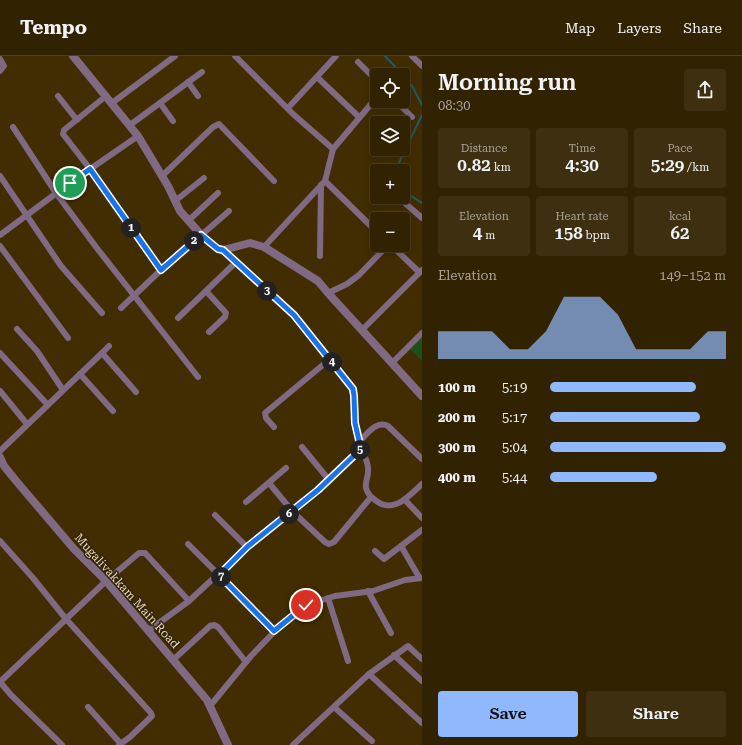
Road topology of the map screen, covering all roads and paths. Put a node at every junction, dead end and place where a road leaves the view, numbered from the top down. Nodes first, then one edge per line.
1 (73, 56) edge
2 (175, 56) edge
3 (235, 56) edge
4 (336, 56) edge
5 (412, 56) edge
6 (0, 58) edge
7 (358, 62) dead end
8 (422, 66) edge
9 (0, 71) edge
10 (202, 72) dead end
11 (370, 74) edge
12 (316, 77) junction
13 (188, 82) junction
14 (58, 96) dead end
15 (198, 96) dead end
16 (109, 99) junction
17 (160, 103) junction
18 (370, 105) edge
19 (288, 108) junction
20 (403, 108) edge
21 (359, 117) junction
22 (412, 117) dead end
23 (77, 120) junction
24 (173, 121) dead end
25 (130, 125) junction
26 (13, 127) dead end
27 (138, 136) junction
28 (333, 149) junction
29 (90, 169) junction
30 (0, 176) edge
31 (162, 176) junction
32 (204, 178) dead end
33 (274, 181) dead end
34 (323, 183) junction
35 (56, 193) junction
36 (218, 193) dead end
37 (175, 201) junction
38 (406, 204) edge
39 (229, 211) dead end
40 (26, 216) junction
41 (422, 218) edge
42 (188, 221) junction
43 (370, 226) edge
44 (0, 235) edge
45 (201, 235) junction
46 (0, 246) edge
47 (264, 246) junction
48 (223, 250) junction
49 (383, 252) edge
50 (398, 252) edge
51 (320, 256) dead end
52 (236, 262) junction
53 (161, 270) junction
54 (421, 271) edge
55 (206, 291) junction
56 (328, 293) junction
57 (134, 295) junction
58 (121, 308) dead end
59 (102, 313) dead end
60 (178, 318) dead end
61 (17, 329) dead end
62 (362, 330) junction
63 (210, 332) dead end
64 (422, 332) edge
65 (68, 338) dead end
66 (109, 346) dead end
67 (0, 352) edge
68 (102, 353) junction
69 (330, 359) junction
70 (392, 363) junction
71 (80, 374) junction
72 (198, 377) dead end
73 (63, 390) junction
74 (0, 391) edge
75 (136, 392) dead end
76 (422, 396) edge
77 (47, 404) junction
78 (113, 411) dead end
79 (28, 424) junction
80 (274, 427) dead end
81 (359, 442) junction
82 (302, 447) dead end
83 (361, 449) junction
84 (0, 451) edge
85 (0, 457) edge
86 (422, 459) edge
87 (286, 468) dead end
88 (329, 480) junction
89 (269, 483) junction
90 (422, 484) edge
91 (371, 497) junction
92 (246, 502) dead end
93 (402, 502) junction
94 (293, 512) junction
95 (215, 515) dead end
96 (422, 518) edge
97 (422, 530) edge
98 (0, 541) edge
99 (188, 544) dead end
100 (401, 546) junction
101 (247, 547) junction
102 (375, 551) dead end
103 (219, 575) junction
104 (420, 578) edge
105 (106, 581) junction
106 (368, 591) junction
107 (328, 598) junction
108 (189, 601) junction
109 (66, 619) junction
110 (148, 631) junction
111 (274, 631) junction
112 (391, 633) dead end
113 (394, 655) junction
114 (422, 659) edge
115 (173, 660) junction
116 (348, 661) dead end
117 (246, 662) junction
118 (369, 674) junction
119 (422, 681) edge
120 (210, 706) junction
121 (88, 707) dead end
122 (334, 707) junction
123 (422, 723) edge
124 (372, 741) dead end
125 (120, 744) edge
126 (62, 745) edge
127 (228, 745) edge
128 (293, 745) edge

1 - 16 street
2 - 16 street
3 - 19 street
4 - 12 street
5 - 8 street
6 - 9 street
7 - 11 street
10 - 13 street
12 - 19 street
12 - 21 street
13 - 15 street
13 - 17 street
14 - 23 street
16 - 23 street
16 - 25 street
17 - 24 street
17 - 25 street
18 - 21 street
19 - 28 street
20 - 22 street
21 - 28 street
23 - 29 street
25 - 27 street
26 - 35 street
27 - 29 street
27 - 31 street
28 - 34 street
29 - 35 street
29 - 53 street
30 - 40 street
31 - 33 street
31 - 37 street
32 - 37 street
34 - 43 street
34 - 47 street
34 - 51 street
35 - 40 street
35 - 57 street
36 - 42 street
37 - 42 street
38 - 41 street
39 - 45 street
40 - 44 street
40 - 59 street
42 - 45 street
45 - 48 street
45 - 53 street
46 - 65 street
47 - 48 street
47 - 56 street
48 - 52 street
49 - 56 street
50 - 54 street
52 - 55 street
52 - 69 street
53 - 57 street
54 - 62 street
55 - 60 street
55 - 63 street
56 - 62 street
57 - 58 street
57 - 72 street
61 - 73 street
62 - 70 street
64 - 70 street
66 - 68 street
67 - 77 street
68 - 71 street
68 - 75 street
69 - 80 street
69 - 81 street
70 - 76 street
71 - 73 street
71 - 78 street
73 - 77 street
74 - 79 street
77 - 79 street
79 - 84 street
81 - 83 street
81 - 86 street
82 - 88 street
83 - 88 street
83 - 91 street
85 - 105 street, Mugalivakkam Main Road
87 - 89 street
88 - 94 street
89 - 92 street
89 - 94 street
90 - 93 street
91 - 93 street
91 - 94 street
93 - 96 street
94 - 101 street
95 - 101 street
97 - 100 street
98 - 109 street
99 - 103 street
100 - 102 street
100 - 104 street
101 - 103 street
103 - 108 street
103 - 111 street
104 - 106 street
105 - 108 street
105 - 109 street
105 - 110 street, Mugalivakkam Main Road
106 - 107 street
106 - 112 street
107 - 111 street
107 - 116 street
108 - 110 street
109 - 125 street
109 - 126 street
110 - 115 street, Mugalivakkam Main Road
111 - 117 street
113 - 114 street
113 - 118 street
113 - 119 street
115 - 117 street
115 - 120 street, Mugalivakkam Main Road
117 - 120 street
118 - 122 street
118 - 123 street
120 - 127 street, Mugalivakkam Main Road
121 - 125 street
122 - 124 street
122 - 128 street

